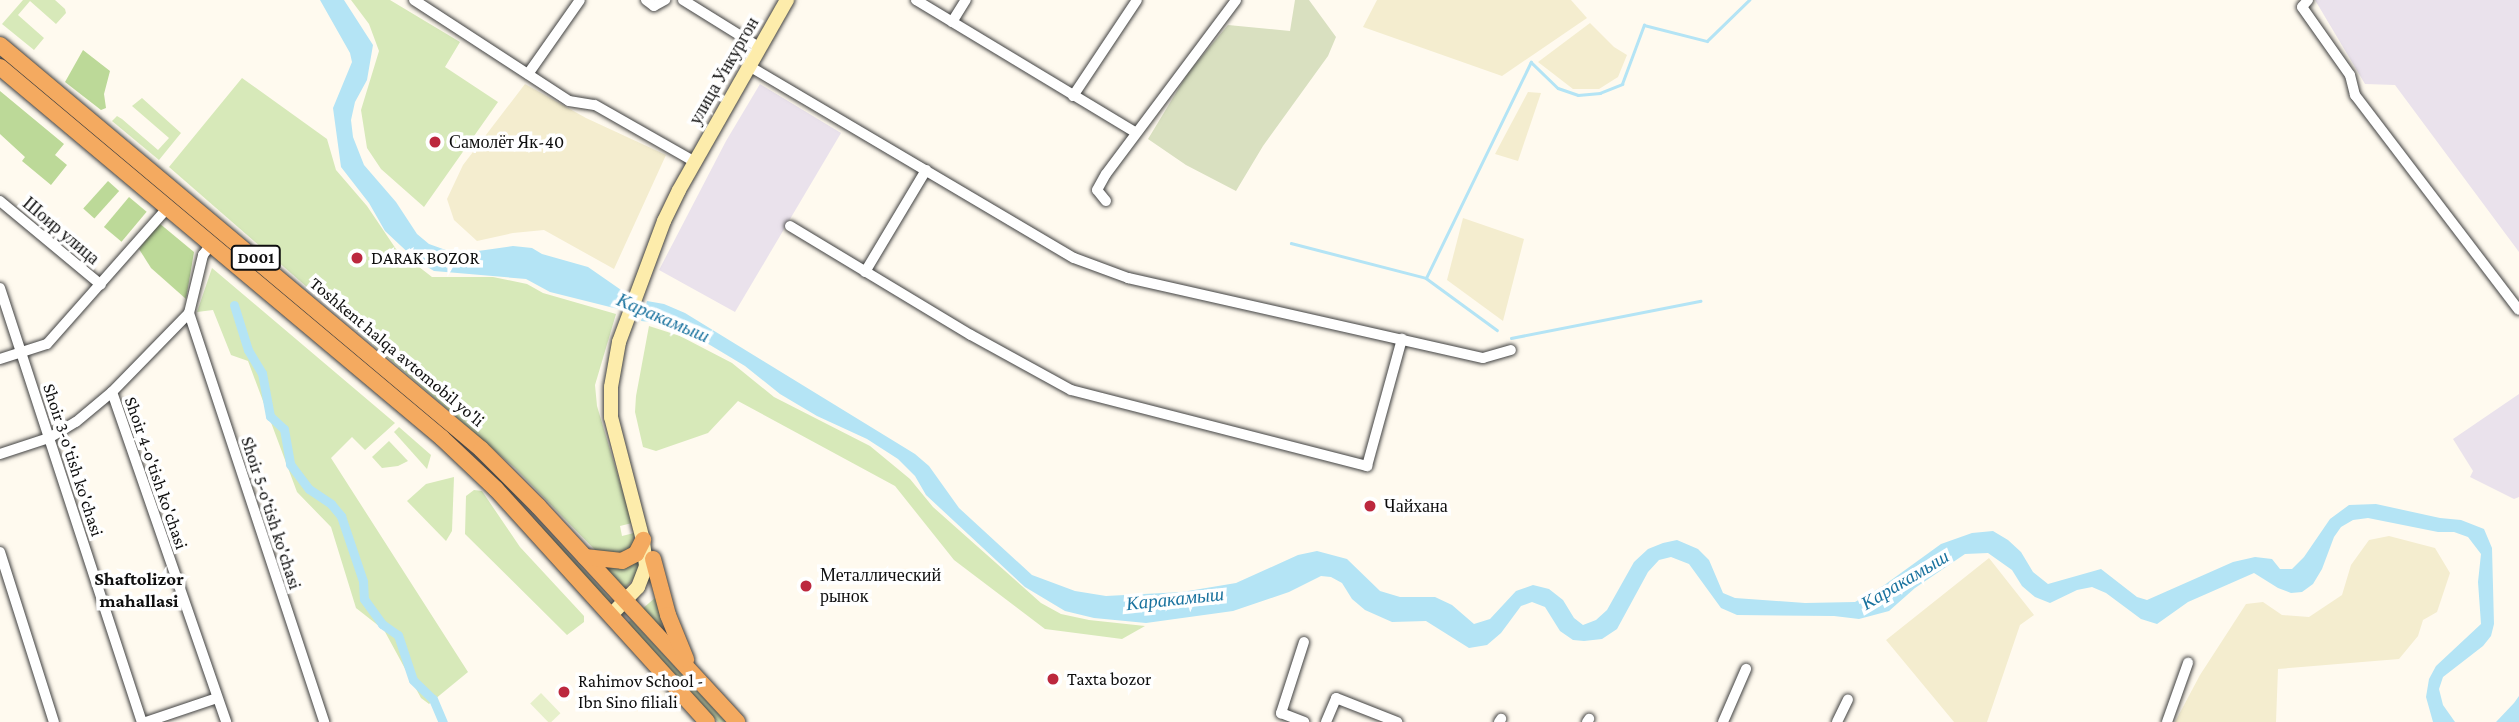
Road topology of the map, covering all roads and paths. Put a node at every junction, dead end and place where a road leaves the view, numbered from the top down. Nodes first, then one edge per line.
1 (414, 0) edge
2 (580, 0) edge
3 (646, 0) edge
4 (665, 0) edge
5 (683, 0) edge
6 (787, 0) edge
7 (916, 0) edge
8 (966, 0) edge
9 (1137, 0) edge
10 (1236, 0) edge
11 (2308, 0) edge
12 (952, 22) junction
13 (0, 45) edge
14 (760, 48) junction
15 (749, 66) junction
16 (0, 67) edge
17 (528, 74) junction
18 (39, 77) junction
19 (27, 90) junction
20 (1073, 96) junction
21 (1135, 132) junction
22 (695, 162) junction
23 (926, 170) junction
24 (0, 201) edge
25 (1106, 201) dead end
26 (168, 207) junction
27 (789, 226) dead end
28 (212, 243) junction
29 (865, 272) junction
30 (101, 285) junction
31 (0, 288) edge
32 (2519, 310) edge
33 (189, 313) junction
34 (626, 328) junction
35 (1402, 339) junction
36 (1511, 351) dead end
37 (21, 352) junction
38 (0, 359) edge
39 (112, 392) junction
40 (48, 438) junction
41 (0, 454) edge
42 (509, 475) junction
43 (496, 489) junction
44 (643, 540) junction
45 (0, 552) edge
46 (585, 557) junction
47 (653, 559) junction
48 (630, 605) junction
49 (615, 619) junction
50 (1304, 642) dead end
51 (2188, 663) dead end
52 (1746, 669) dead end
53 (693, 674) junction
54 (217, 698) junction
55 (1848, 699) dead end
56 (1297, 721) edge
57 (54, 722) edge
58 (144, 722) edge
59 (226, 722) edge
60 (324, 722) edge
61 (708, 722) edge
62 (737, 722) edge
63 (1326, 722) edge
64 (1397, 722) edge
65 (1723, 722) edge
66 (1837, 722) edge
67 (2167, 722) edge

1 - 17 street
2 - 17 street
3 - 4 street
5 - 14 street
6 - 14 main road, улица Ункургон
7 - 12 street
8 - 12 street
9 - 20 street
10 - 21 street
11 - 32 street
12 - 20 street
13 - 18 highway, Toshkent halqa avtomobil yo'li / D001
14 - 15 main road, улица Ункургон
15 - 22 main road, улица Ункургон
15 - 23 street
16 - 19 highway, Toshkent halqa avtomobil yo'li / D001
17 - 22 street
18 - 19 highway
18 - 42 highway, Toshkent halqa avtomobil yo'li / D001
19 - 26 highway, Toshkent halqa avtomobil yo'li / D001
20 - 21 street
21 - 25 street
22 - 34 main road, улица Ункургон
23 - 29 street
23 - 35 street
24 - 30 street, Шоир улица
26 - 28 highway, Toshkent halqa avtomobil yo'li / D001
26 - 30 street, Шоир улица
27 - 29 street
28 - 33 street
28 - 43 highway, Toshkent halqa avtomobil yo'li / D001
29 - 35 street
30 - 37 street, Шоир улица
31 - 37 street, Shoir 3-o'tish ko'chasi
33 - 39 street
33 - 60 street, Shoir 5-o'tish ko'chasi
34 - 44 main road
34 - 47 main road
35 - 36 street
37 - 38 street, Шоир улица
37 - 40 street, Shoir 3-o'tish ko'chasi
39 - 40 street
39 - 54 street, Shoir 4-o'tish ko'chasi
40 - 41 street
40 - 58 street, Shoir 3-o'tish ko'chasi
42 - 43 highway
42 - 46 highway, Toshkent halqa avtomobil yo'li / D001
43 - 49 highway, Toshkent halqa avtomobil yo'li / D001
44 - 46 highway
44 - 48 main road
45 - 57 street
46 - 48 highway, Toshkent halqa avtomobil yo'li / D001
47 - 48 main road
47 - 53 highway
48 - 49 main road
48 - 53 highway, Toshkent halqa avtomobil yo'li / D001
49 - 61 highway, Toshkent halqa avtomobil yo'li / D001
50 - 56 street
51 - 67 street
52 - 65 street
53 - 62 highway, Toshkent halqa avtomobil yo'li / D001
54 - 58 street
54 - 59 street, Shoir 4-o'tish ko'chasi
55 - 66 street
63 - 64 street

